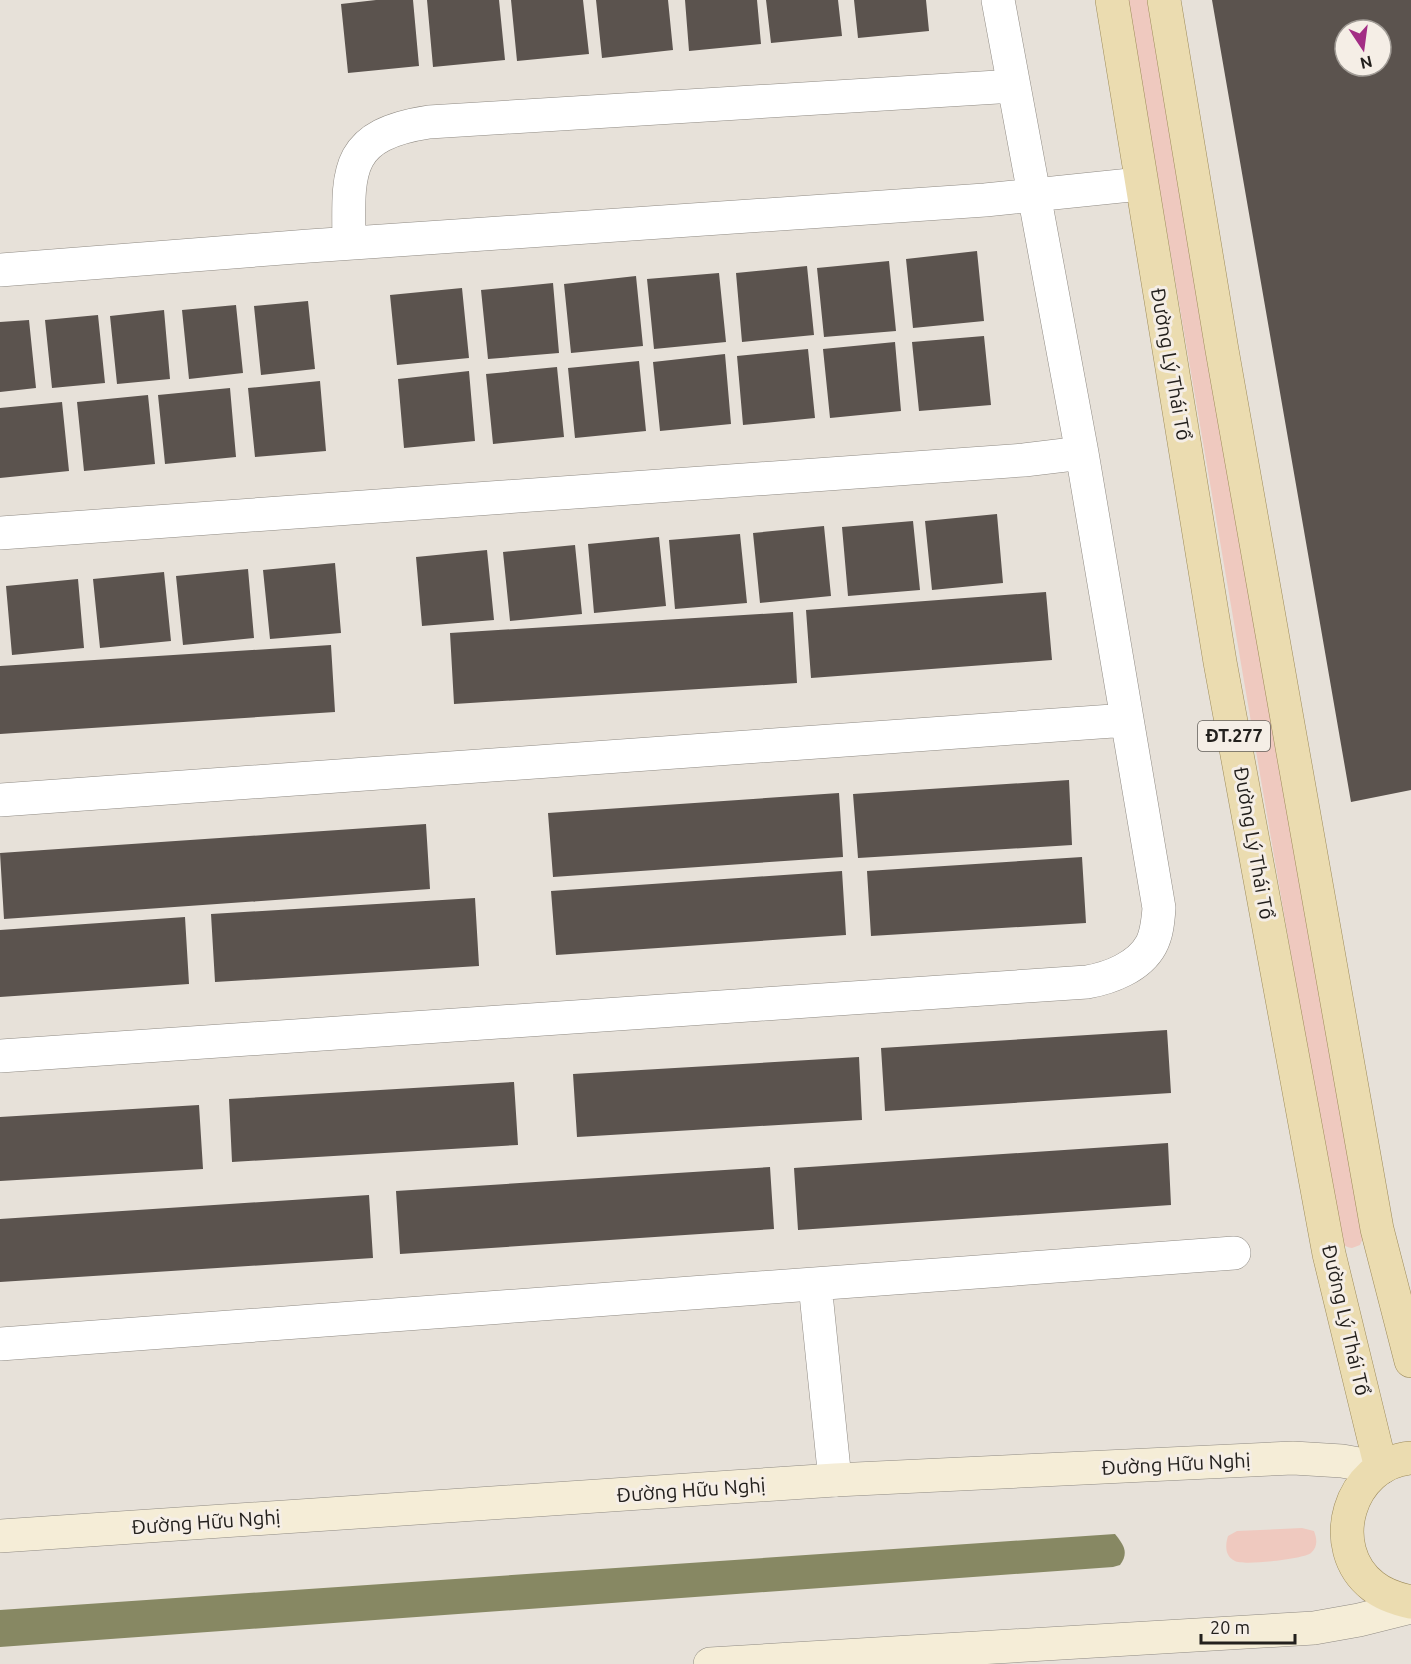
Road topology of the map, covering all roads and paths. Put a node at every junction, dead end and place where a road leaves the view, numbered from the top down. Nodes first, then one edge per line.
1 (998, 0) edge
2 (1112, 0) edge
3 (1164, 0) edge
4 (1014, 86) junction
5 (1140, 184) junction
6 (1034, 195) junction
7 (349, 243) junction
8 (0, 270) edge
9 (1082, 453) junction
10 (0, 532) edge
11 (1127, 720) junction
12 (0, 800) edge
13 (0, 1056) edge
14 (1234, 1253) dead end
15 (815, 1284) junction
16 (0, 1344) edge
17 (1411, 1361) edge
18 (1396, 1463) edge
19 (835, 1480) junction
20 (0, 1536) edge
21 (1411, 1602) edge
22 (1411, 1607) edge
23 (710, 1664) edge

1 - 4 street
2 - 5 main road, Đường Lý Thái Tổ / ĐT.277
3 - 17 main road, ĐT.277
4 - 6 street
4 - 7 street
5 - 6 street
5 - 18 main road, Đường Lý Thái Tổ / ĐT.277
6 - 7 street
6 - 9 street
7 - 8 street
9 - 10 street
9 - 11 street
11 - 12 street
11 - 13 street
14 - 15 street
15 - 16 street
15 - 19 street
18 - 19 main road, Đường Hữu Nghị
18 - 21 main road
19 - 20 main road, Đường Hữu Nghị
22 - 23 main road

